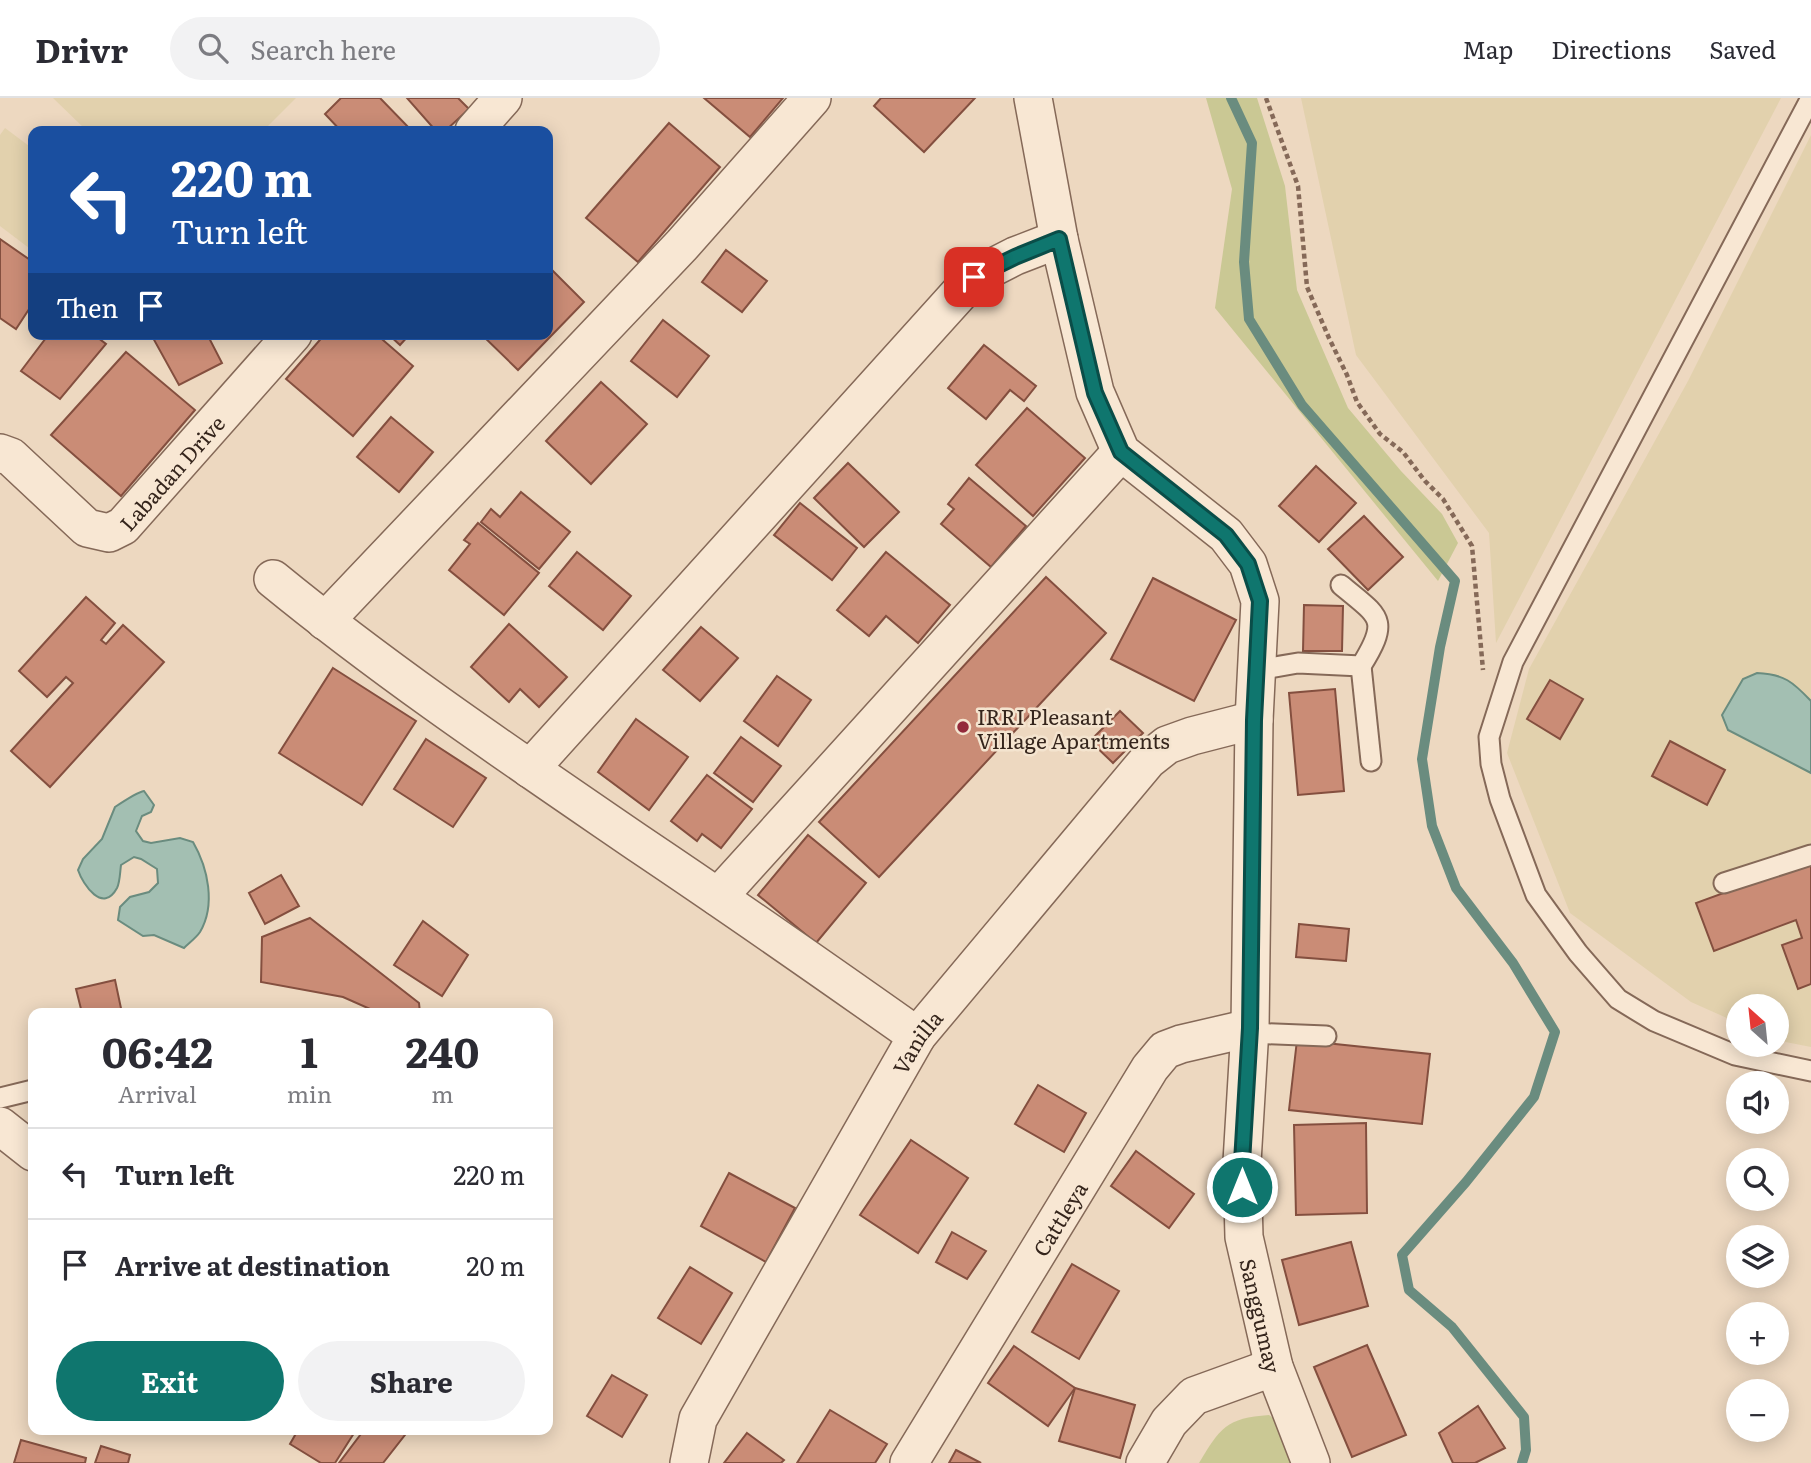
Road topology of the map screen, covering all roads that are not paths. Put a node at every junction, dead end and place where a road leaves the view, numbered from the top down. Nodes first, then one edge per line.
1 (503, 98) edge
2 (812, 98) edge
3 (1033, 98) edge
4 (1811, 98) edge
5 (478, 126) edge
6 (1059, 239) junction
7 (288, 340) edge
8 (1121, 452) junction
9 (0, 453) edge
10 (273, 579) dead end
11 (1341, 585) dead end
12 (325, 621) junction
13 (1361, 666) junction
14 (1257, 670) junction
15 (1254, 720) junction
16 (1371, 761) dead end
17 (530, 769) junction
18 (1811, 855) edge
19 (1724, 883) dead end
20 (719, 897) junction
21 (1250, 1030) junction
22 (1326, 1036) dead end
23 (917, 1037) junction
24 (1811, 1071) edge
25 (28, 1091) edge
26 (0, 1098) edge
27 (0, 1126) edge
28 (28, 1148) edge
29 (1274, 1367) junction
30 (689, 1463) edge
31 (909, 1463) edge
32 (1145, 1463) edge
33 (1311, 1463) edge

1 - 5 street
2 - 12 street
3 - 6 street, Sanggumay
4 - 24 lane
6 - 8 street, Sanggumay
6 - 17 street
7 - 9 street, Labadan Drive
8 - 14 street, Sanggumay
8 - 20 street
10 - 12 street
11 - 13 lane
12 - 17 street
13 - 14 lane
13 - 16 lane
14 - 15 street, Sanggumay
15 - 21 street, Sanggumay
15 - 23 street, Vanilla
17 - 20 street
18 - 19 lane
20 - 23 street
21 - 22 lane
21 - 29 street, Sanggumay
21 - 31 street, Cattleya
23 - 30 street, Vanilla
25 - 26 lane
27 - 28 street
29 - 32 street
29 - 33 street, Sanggumay

